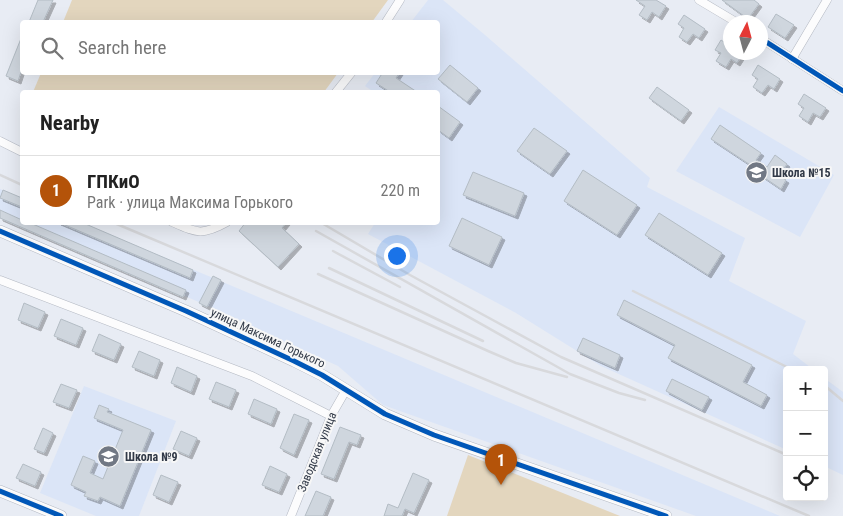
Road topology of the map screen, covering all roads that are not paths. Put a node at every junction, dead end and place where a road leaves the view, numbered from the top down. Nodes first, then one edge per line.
1 (400, 0) edge
2 (699, 0) edge
3 (827, 0) edge
4 (724, 15) edge
5 (387, 20) edge
6 (768, 43) edge
7 (792, 59) junction
8 (350, 75) edge
9 (338, 90) edge
10 (843, 92) edge
11 (0, 141) edge
12 (20, 151) edge
13 (180, 225) edge
14 (222, 225) edge
15 (0, 231) edge
16 (0, 280) edge
17 (346, 390) junction
18 (331, 416) junction
19 (0, 491) edge
20 (61, 516) edge
21 (291, 516) edge
22 (666, 516) edge

1 - 5 street
2 - 4 street
3 - 7 street
6 - 7 street
7 - 10 street
8 - 9 street
11 - 12 street
13 - 14 street
15 - 17 street, улица Максима Горького
16 - 18 street
17 - 18 street, Заводская улица
17 - 22 street, улица Максима Горького
18 - 21 street, Заводская улица
19 - 20 street

